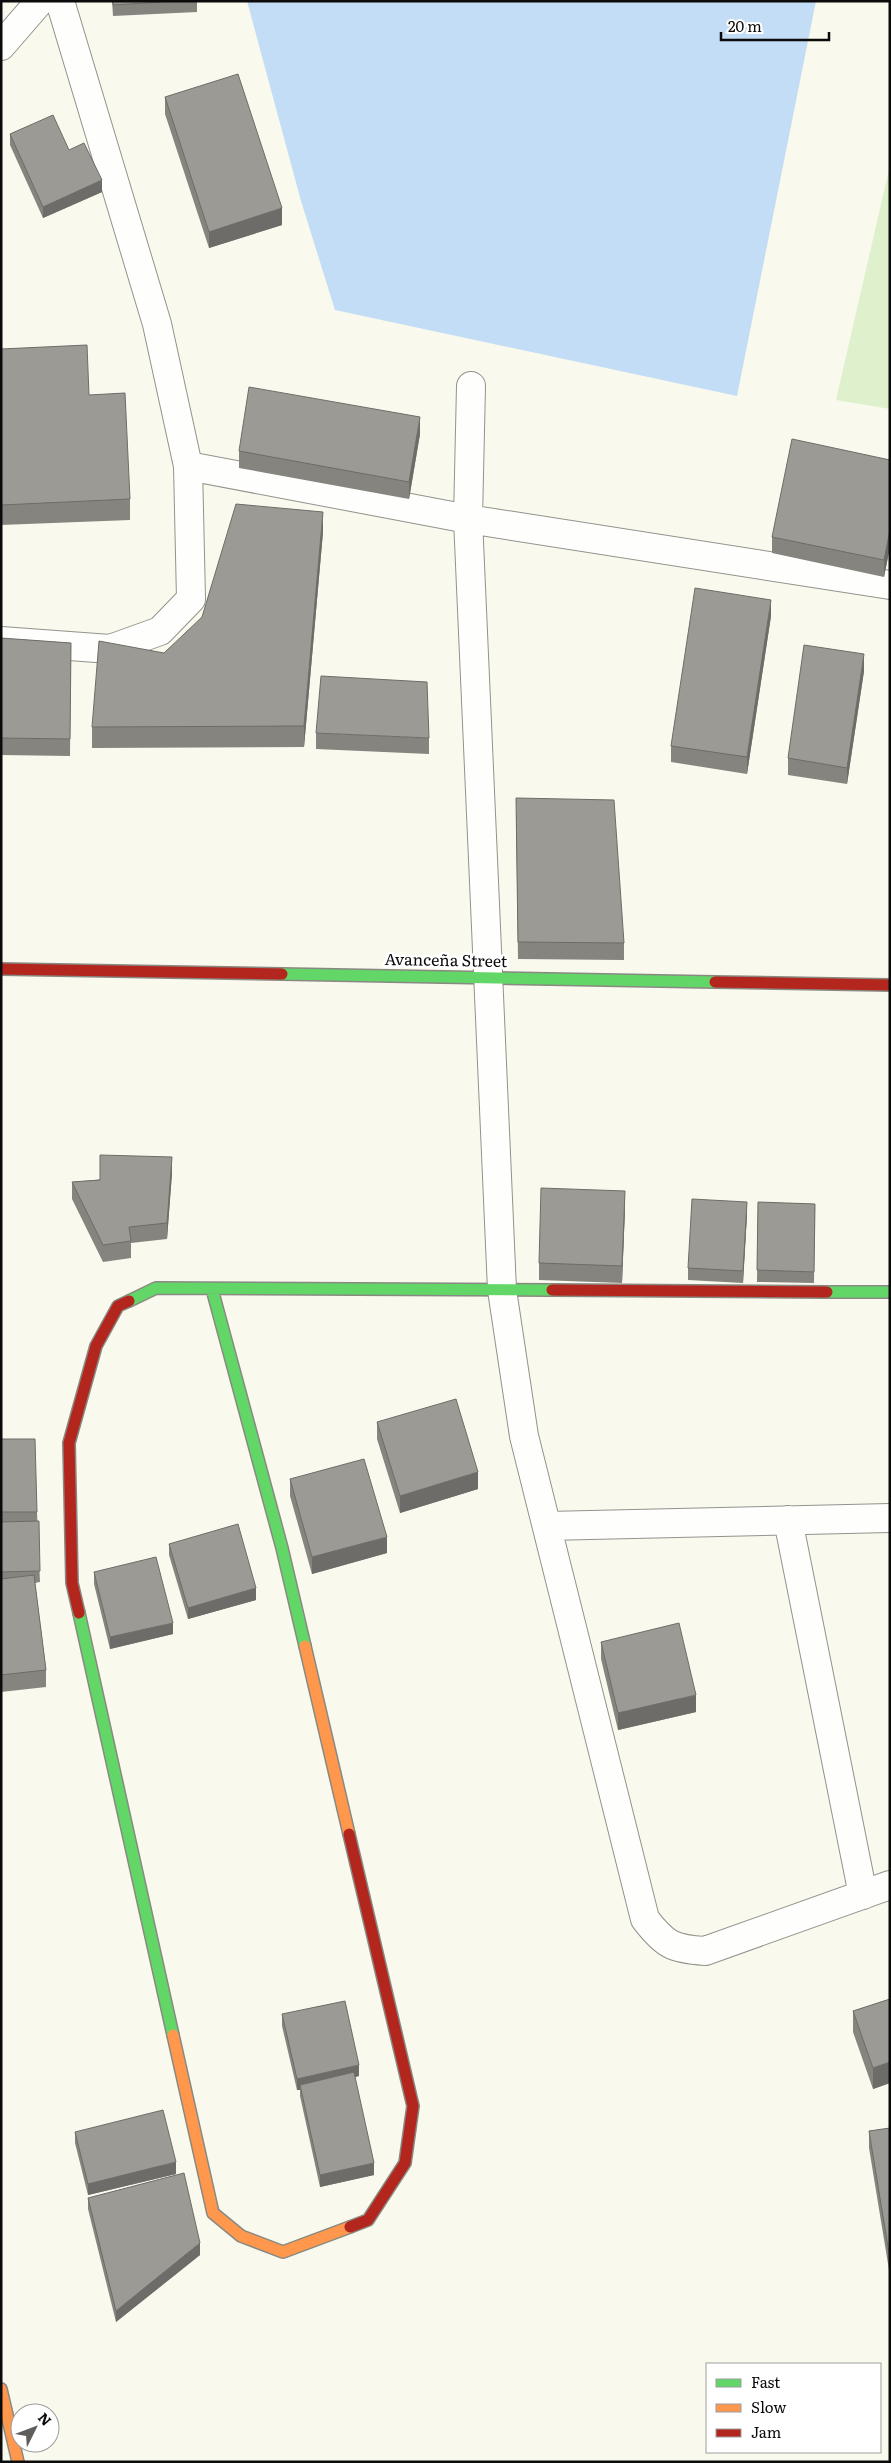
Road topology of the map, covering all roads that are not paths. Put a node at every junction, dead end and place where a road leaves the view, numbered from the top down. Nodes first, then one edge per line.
1 (40, 1) edge
2 (60, 1) edge
3 (1, 46) edge
4 (470, 386) dead end
5 (188, 466) junction
6 (468, 519) junction
7 (890, 586) edge
8 (1, 641) edge
9 (1, 969) edge
10 (489, 977) junction
11 (890, 985) edge
12 (212, 1289) junction
13 (502, 1290) junction
14 (890, 1292) edge
15 (890, 1518) edge
16 (788, 1520) junction
17 (547, 1526) junction
18 (890, 1885) edge
19 (863, 1895) junction
20 (1, 2390) edge
21 (18, 2462) edge

1 - 3 street
2 - 5 street
4 - 6 street
5 - 6 street
5 - 8 street
6 - 7 street
6 - 10 street
9 - 10 street, Avanceña Street
10 - 11 street, Avanceña Street
10 - 13 street
12 - 12 street
12 - 13 street
13 - 14 street
13 - 17 street
15 - 16 street
16 - 17 street
16 - 19 street
17 - 19 street
18 - 19 street
20 - 21 street

